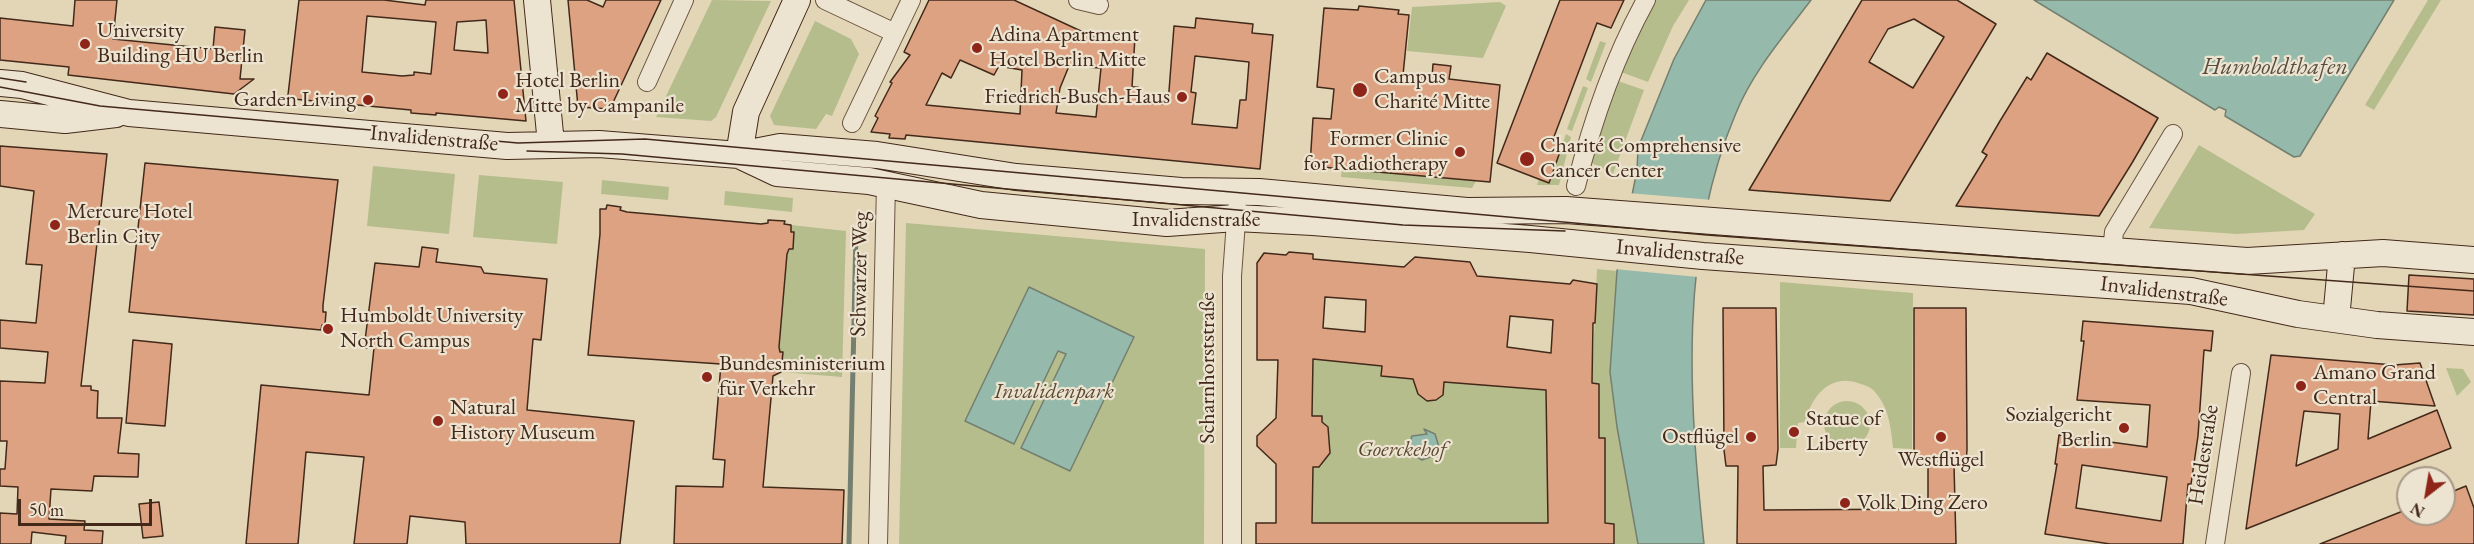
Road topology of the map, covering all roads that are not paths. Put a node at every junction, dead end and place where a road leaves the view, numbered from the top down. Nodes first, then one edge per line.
1 (537, 0) edge
2 (684, 0) edge
3 (797, 0) edge
4 (825, 0) edge
5 (910, 0) edge
6 (1078, 0) edge
7 (1646, 0) edge
8 (1099, 5) dead end
9 (895, 33) junction
10 (647, 82) dead end
11 (0, 83) edge
12 (129, 113) junction
13 (0, 114) edge
14 (852, 123) dead end
15 (2172, 134) dead end
16 (551, 144) junction
17 (739, 155) junction
18 (889, 157) junction
19 (886, 184) junction
20 (1576, 186) dead end
21 (1237, 192) junction
22 (1236, 218) junction
23 (2112, 251) junction
24 (2342, 255) junction
25 (2474, 260) edge
26 (2336, 319) junction
27 (2474, 332) edge
28 (2241, 373) dead end
29 (878, 544) edge
30 (1232, 544) edge
31 (2215, 544) edge

1 - 16 main road
2 - 10 street
3 - 17 main road
4 - 9 street
5 - 9 street
6 - 8 street
7 - 20 street
9 - 14 street
11 - 12 main road, Invalidenstraße
12 - 13 main road, Invalidenstraße
12 - 16 main road, Invalidenstraße
15 - 23 street
16 - 17 main road, Invalidenstraße
17 - 18 main road, Invalidenstraße
17 - 19 main road, Invalidenstraße
18 - 19 main road
18 - 21 main road, Invalidenstraße
19 - 22 main road, Invalidenstraße
19 - 29 street, Schwarzer Weg
21 - 22 street, Scharnhorststraße
21 - 23 main road, Invalidenstraße
22 - 26 main road, Invalidenstraße
22 - 30 street, Scharnhorststraße
23 - 24 main road, Invalidenstraße
24 - 25 main road, Invalidenstraße
24 - 26 main road
26 - 27 main road, Invalidenstraße
28 - 31 street, Heidestraße

